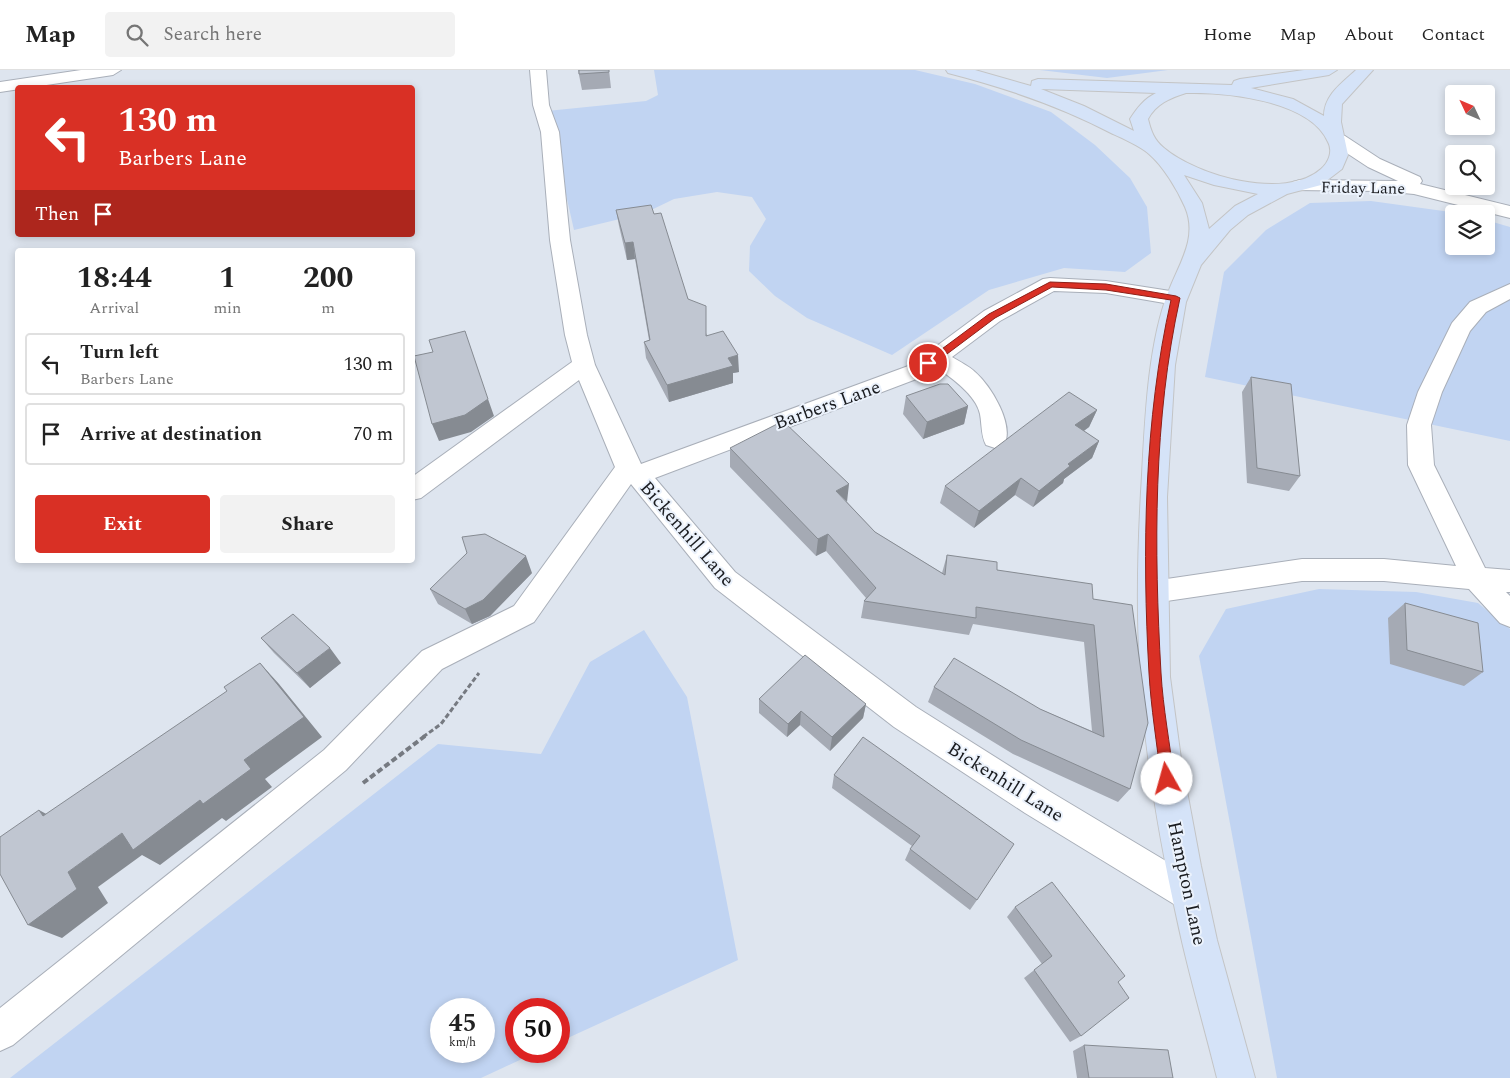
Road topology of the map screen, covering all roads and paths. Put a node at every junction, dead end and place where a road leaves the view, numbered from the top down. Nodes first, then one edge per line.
1 (113, 70) edge
2 (538, 70) edge
3 (954, 70) edge
4 (1329, 70) edge
5 (1364, 70) edge
6 (989, 78) junction
7 (0, 87) edge
8 (1185, 88) junction
9 (1209, 88) junction
10 (1337, 137) junction
11 (1154, 151) junction
12 (1293, 187) junction
13 (1454, 197) junction
14 (1510, 212) edge
15 (1190, 270) junction
16 (1510, 291) edge
17 (1176, 298) junction
18 (937, 356) junction
19 (584, 365) junction
20 (995, 439) dead end
21 (633, 472) junction
22 (415, 489) edge
23 (1476, 579) junction
24 (1510, 581) edge
25 (1153, 592) junction
26 (1510, 615) edge
27 (1189, 894) junction
28 (0, 1032) edge
29 (1236, 1078) edge

1 - 7 street
2 - 19 street, Bickenhill Lane
3 - 6 main road
4 - 9 main road
5 - 10 main road, Hampton Lane
6 - 8 main road
6 - 11 main road
8 - 9 main road
8 - 11 main road
9 - 10 main road
10 - 12 main road, Hampton Lane
10 - 13 street, Friday Lane
11 - 12 main road
11 - 15 main road, Hampton Lane
12 - 13 street, Friday Lane
12 - 15 main road, Hampton Lane
13 - 14 street, Friday Lane
15 - 17 main road, Hampton Lane
16 - 23 street
17 - 18 street, Barbers Lane
17 - 25 main road, Hampton Lane
18 - 20 street
18 - 21 street, Barbers Lane
19 - 21 street, Bickenhill Lane
19 - 22 street
21 - 27 street, Bickenhill Lane
21 - 28 street
23 - 24 street
23 - 25 street
23 - 26 street
25 - 27 main road, Hampton Lane
27 - 29 main road, Hampton Lane

